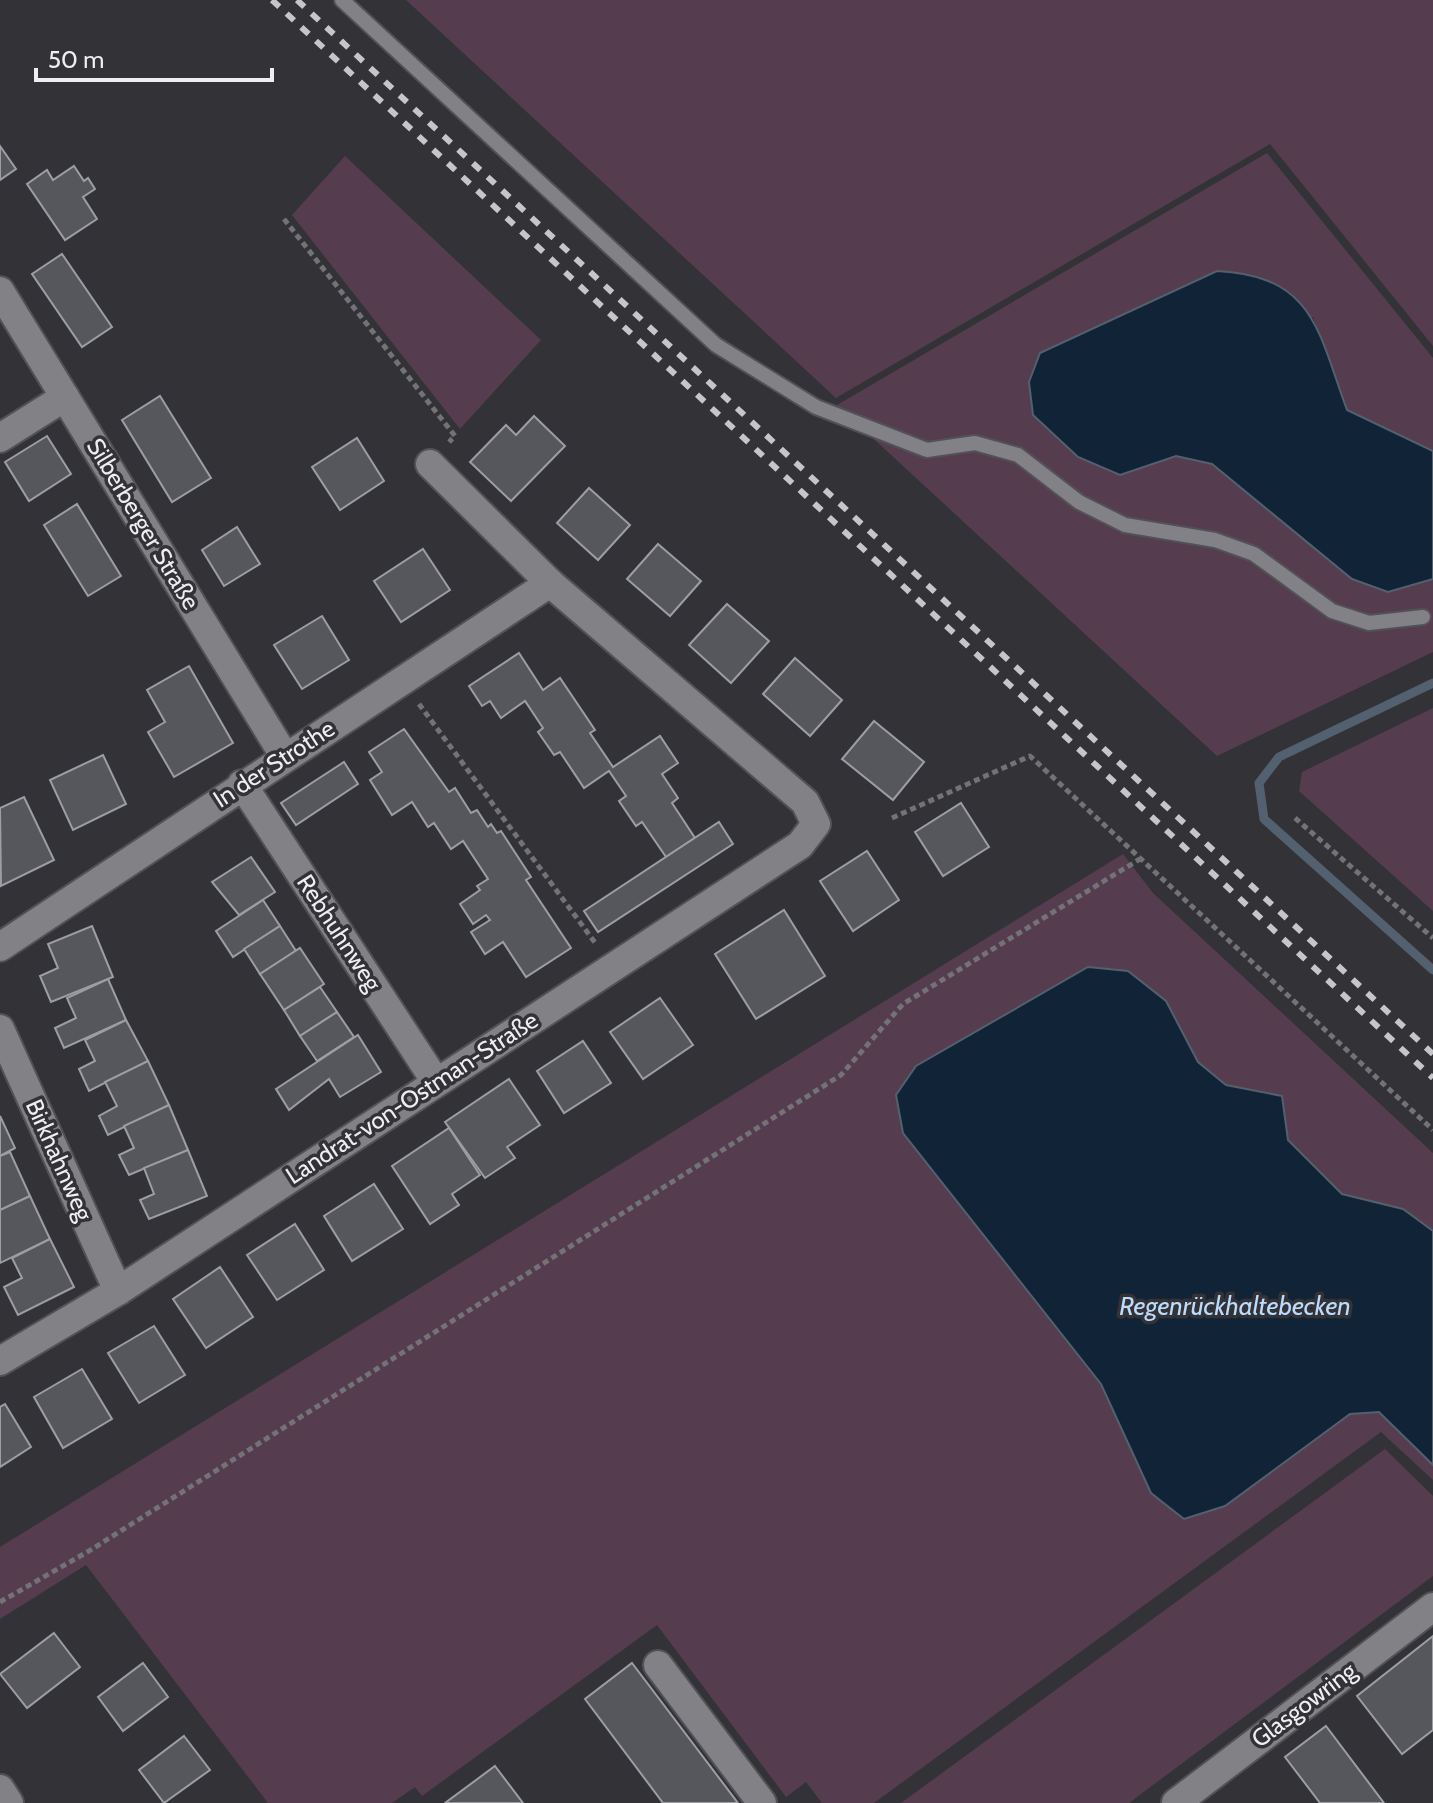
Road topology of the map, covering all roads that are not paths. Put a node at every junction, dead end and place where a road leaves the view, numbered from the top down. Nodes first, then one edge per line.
1 (342, 0) edge
2 (0, 291) edge
3 (65, 397) junction
4 (0, 438) edge
5 (430, 464) road end
6 (550, 583) junction
7 (1423, 617) dead end
8 (285, 757) junction
9 (242, 784) junction
10 (0, 947) edge
11 (0, 1029) edge
12 (436, 1082) junction
13 (118, 1291) junction
14 (0, 1361) edge
15 (1433, 1607) edge
16 (658, 1665) dead end
17 (0, 1789) edge
18 (9, 1803) edge
19 (762, 1803) edge
20 (1176, 1803) edge

1 - 7 lane
2 - 3 street, Silberberger Straße
3 - 4 street
3 - 8 street, Silberberger Straße
5 - 6 street
6 - 8 street, In der Strothe
6 - 12 street, Landrat-von-Ostman-Straße
8 - 9 street, In der Strothe
9 - 10 street, In der Strothe
9 - 12 street, Rebhuhnweg
11 - 13 street, Birkhahnweg
12 - 13 street, Landrat-von-Ostman-Straße
13 - 14 street, Landrat-von-Ostman-Straße
15 - 20 street, Glasgowring
16 - 19 street
17 - 18 street

